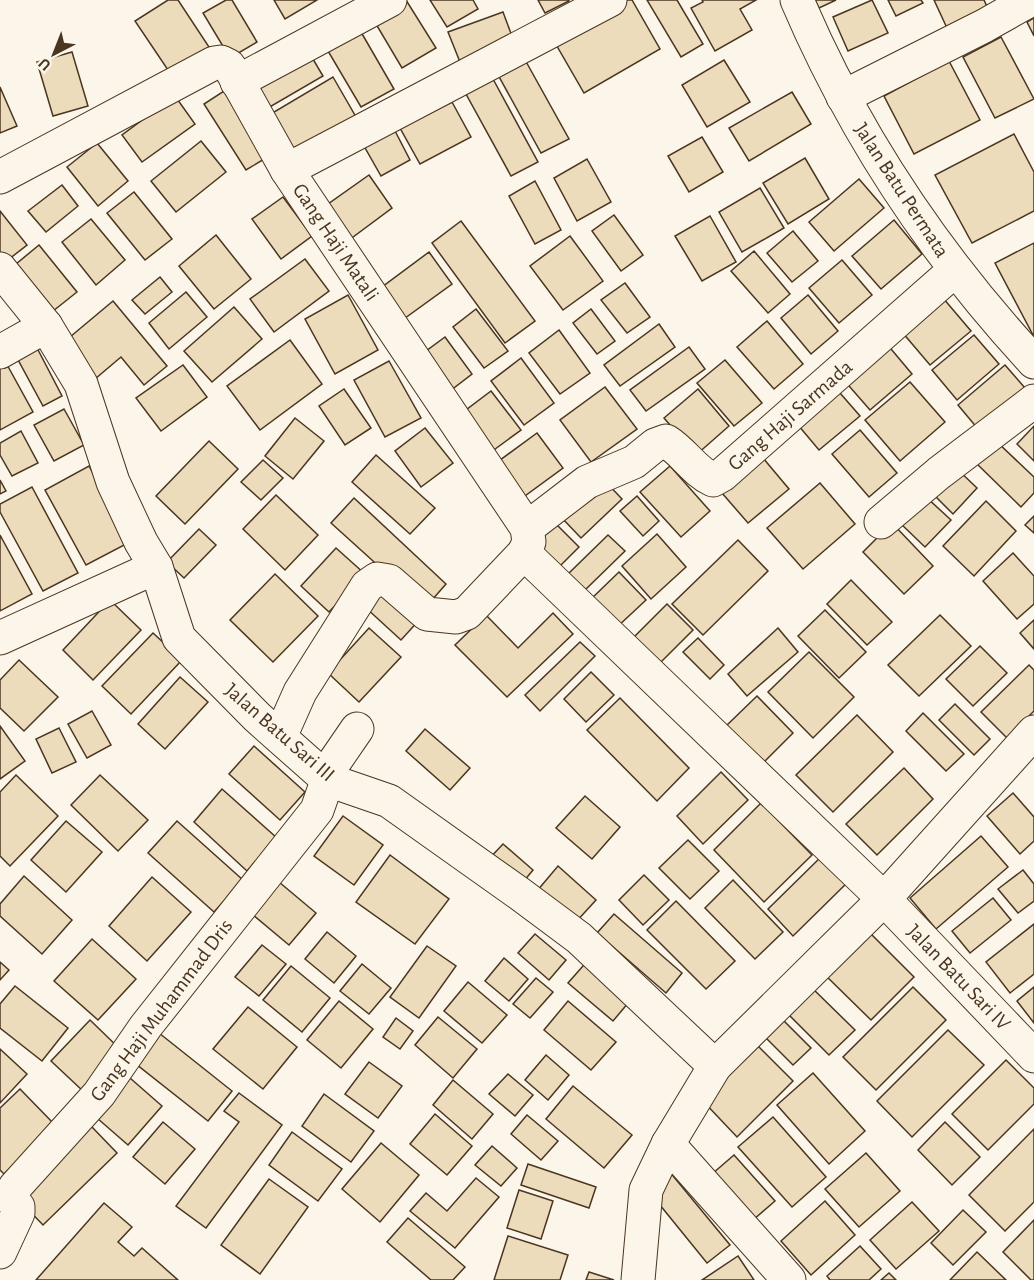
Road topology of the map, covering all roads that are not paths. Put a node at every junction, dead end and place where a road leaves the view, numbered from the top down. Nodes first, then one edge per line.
1 (390, 0) edge
2 (610, 0) edge
3 (797, 0) edge
4 (1029, 0) edge
5 (237, 82) junction
6 (843, 97) junction
7 (287, 170) junction
8 (0, 177) edge
9 (0, 269) edge
10 (955, 270) junction
11 (46, 326) junction
12 (0, 352) edge
13 (1034, 362) edge
14 (1034, 401) edge
15 (881, 522) dead end
16 (526, 541) junction
17 (156, 567) junction
18 (0, 638) edge
19 (357, 729) dead end
20 (284, 730) junction
21 (1034, 732) edge
22 (331, 772) junction
23 (884, 899) junction
24 (1034, 1056) edge
25 (715, 1066) junction
26 (668, 1144) junction
27 (0, 1252) edge
28 (638, 1280) edge
29 (789, 1280) edge

1 - 5 street
2 - 7 street, Gang Haji Matali
3 - 6 street, Jalan Batu Permata
4 - 6 street
5 - 7 street
5 - 8 street
6 - 10 street, Jalan Batu Permata
7 - 16 street, Gang Haji Matali
9 - 11 street, Jalan Batu Sari III
10 - 13 street, Jalan Batu Permata
10 - 16 street, Gang Haji Sarmada
11 - 12 street
11 - 17 street, Jalan Batu Sari III
14 - 15 street
16 - 20 street
16 - 23 street, Gang Haji Matali
17 - 18 street
17 - 20 street, Jalan Batu Sari III
19 - 22 street, Jalan Batu Sari III
20 - 22 street, Jalan Batu Sari III
21 - 23 street
22 - 25 street, Jalan Batu Sari III
22 - 27 street, Gang Haji Muhammad Dris
23 - 24 street, Jalan Batu Sari IV
23 - 25 street
25 - 26 street
26 - 28 street
26 - 29 street

